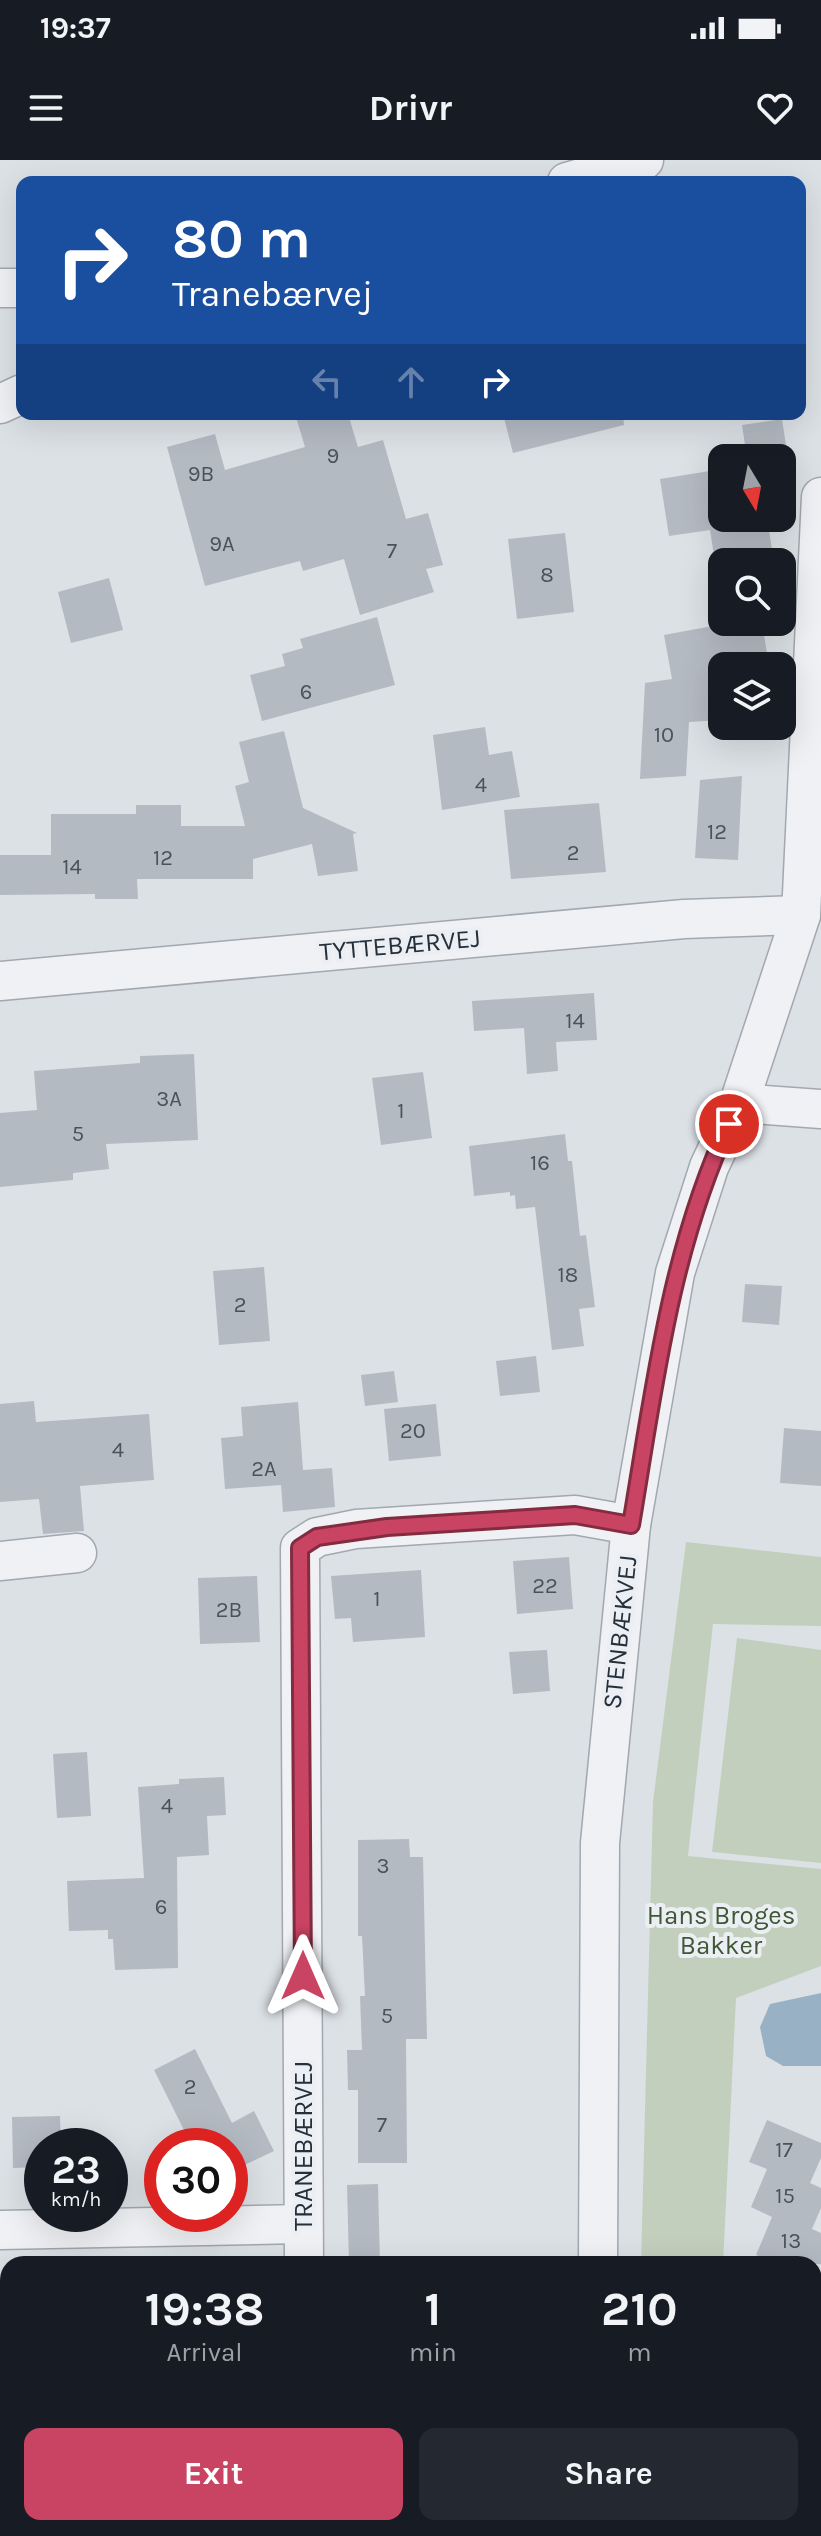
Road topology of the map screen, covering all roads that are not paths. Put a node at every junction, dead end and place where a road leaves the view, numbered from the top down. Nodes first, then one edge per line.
1 (644, 160) edge
2 (588, 172) edge
3 (821, 497) edge
4 (801, 915) junction
5 (0, 981) edge
6 (739, 1103) junction
7 (821, 1109) edge
8 (631, 1525) junction
9 (77, 1553) dead end
10 (0, 1561) edge
11 (303, 2224) junction
12 (0, 2230) edge
13 (304, 2256) edge
14 (598, 2256) edge

1 - 2 street
3 - 4 street, STENBÆKVEJ
4 - 5 street, TYTTEBÆRVEJ
4 - 6 street, STENBÆKVEJ
6 - 7 street
6 - 8 street, STENBÆKVEJ
8 - 11 street, TRANEBÆRVEJ
8 - 14 street, STENBÆKVEJ
9 - 10 street
11 - 12 street
11 - 13 street, TRANEBÆRVEJ

